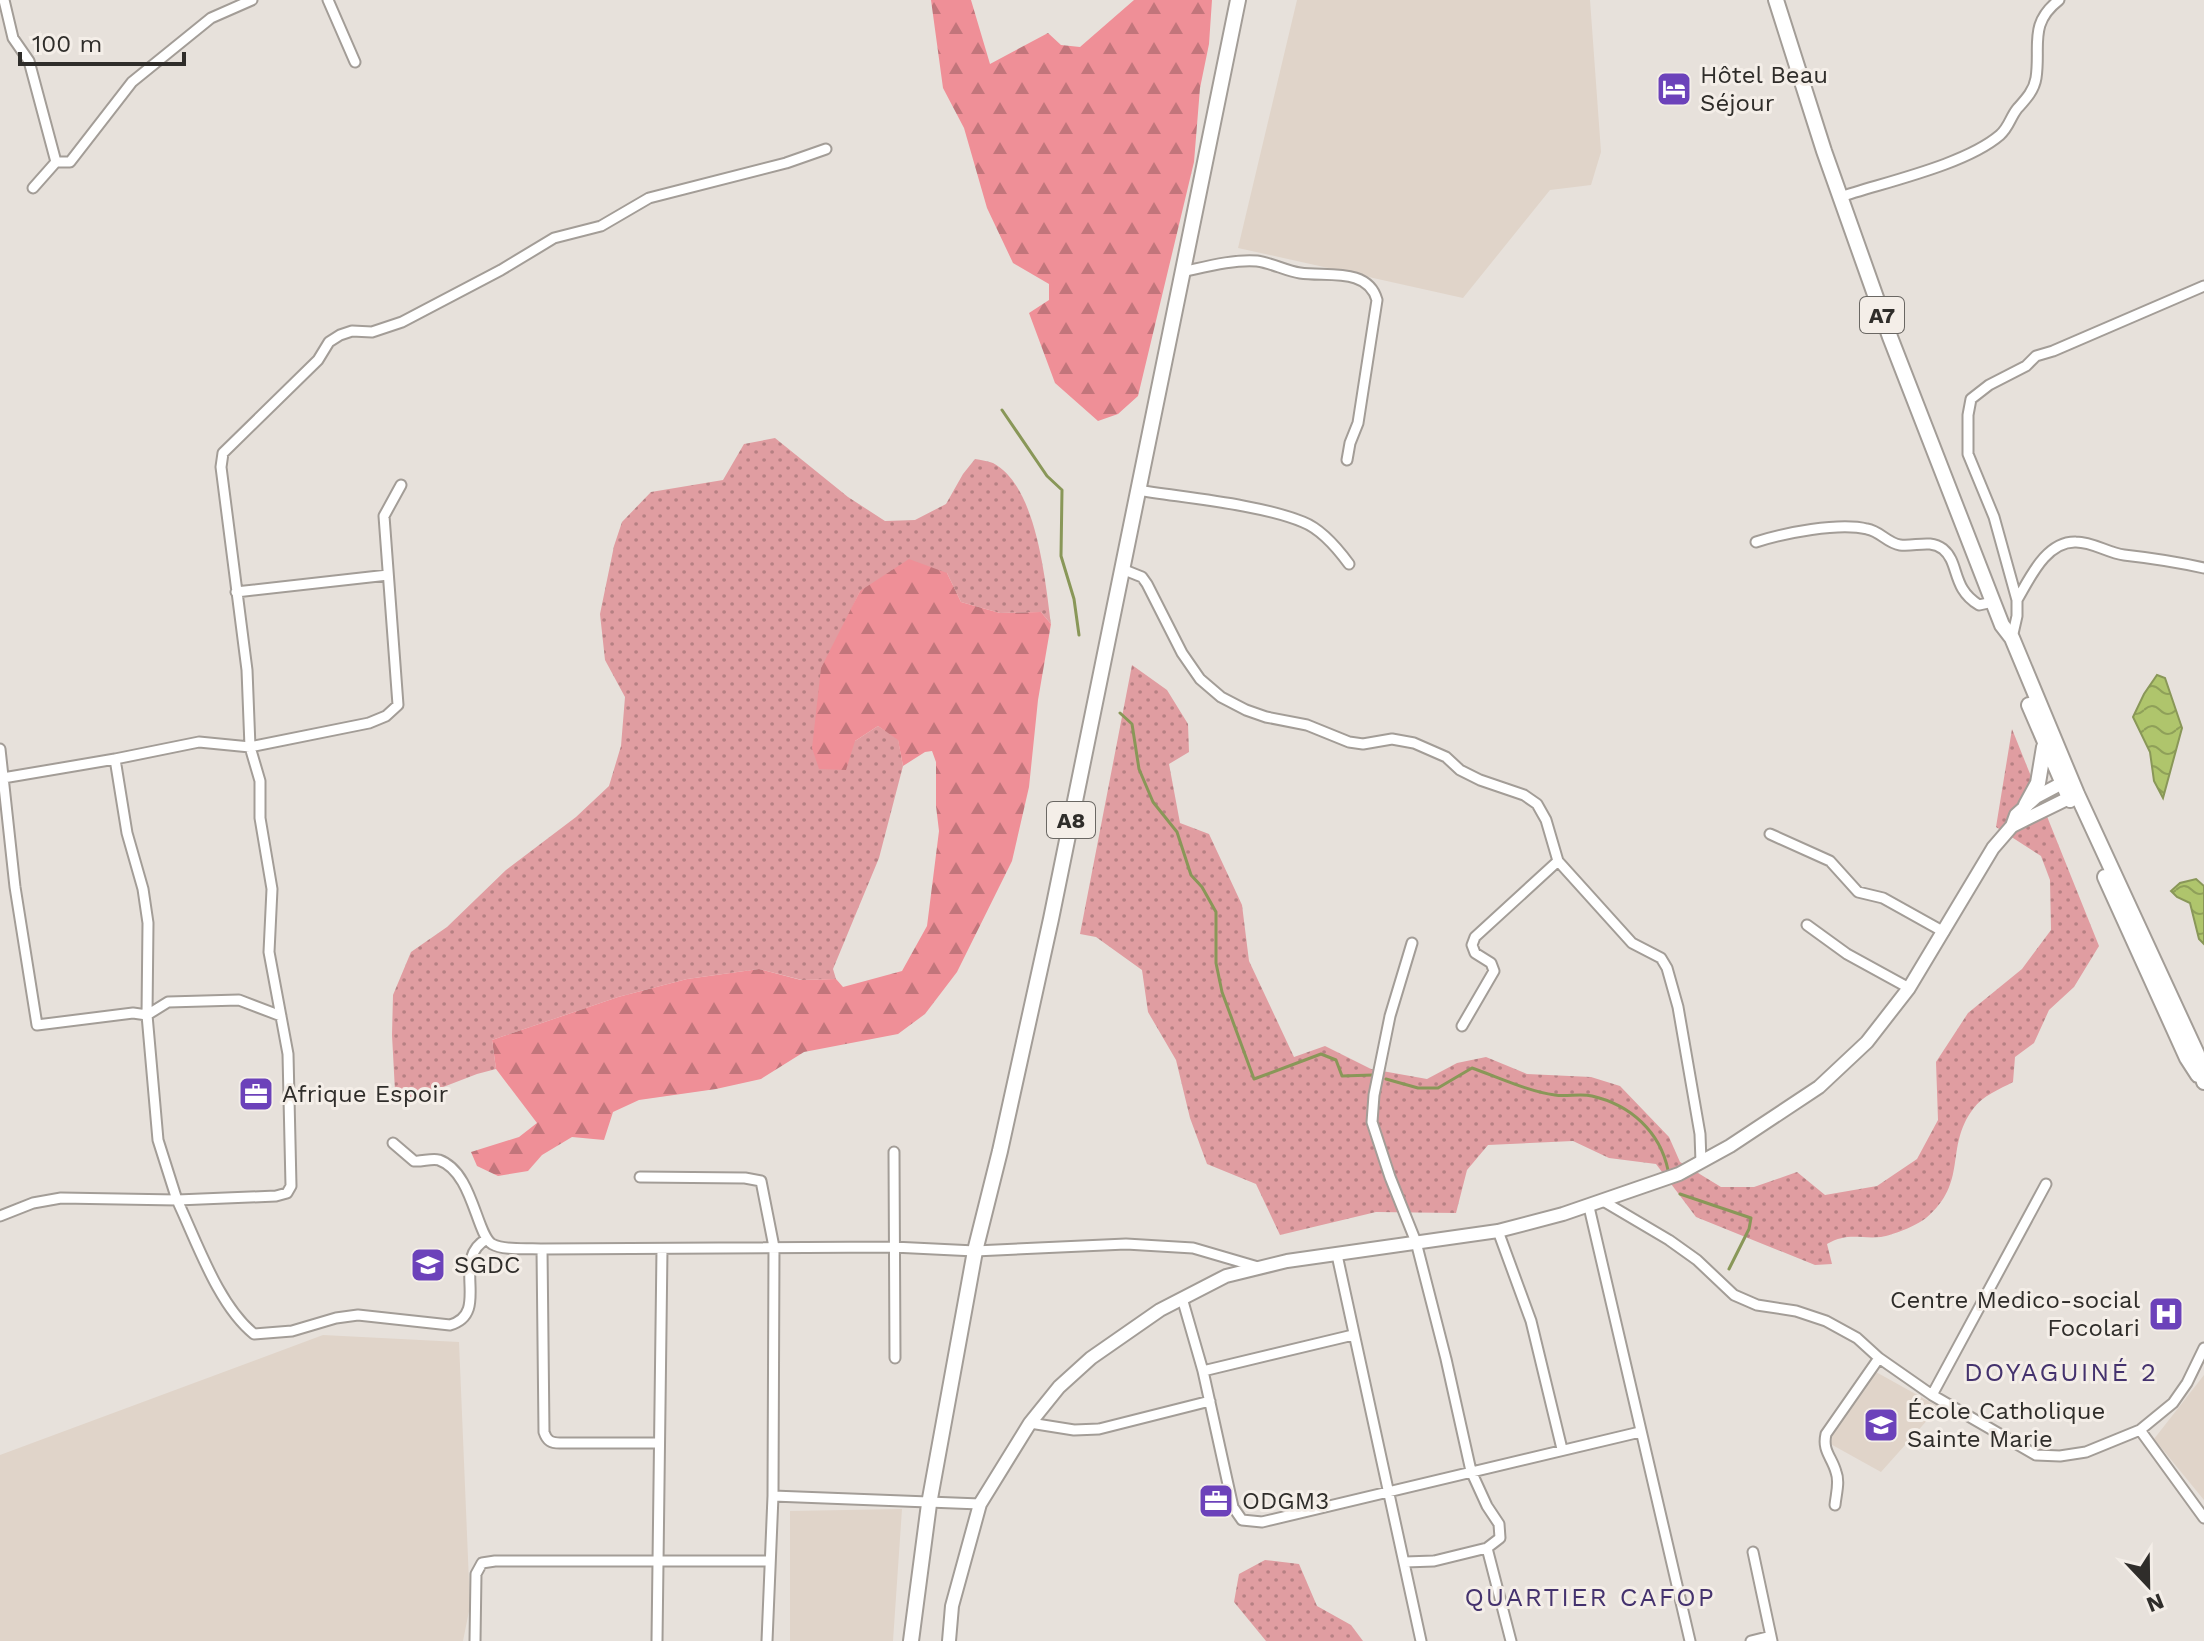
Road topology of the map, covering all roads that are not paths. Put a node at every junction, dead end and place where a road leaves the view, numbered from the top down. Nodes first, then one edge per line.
1 (4, 0) edge
2 (252, 0) edge
3 (328, 0) edge
4 (1238, 0) edge
5 (1776, 0) edge
6 (2059, 0) edge
7 (355, 62) dead end
8 (826, 149) dead end
9 (56, 162) junction
10 (33, 188) dead end
11 (1840, 197) junction
12 (1182, 272) junction
13 (2204, 286) edge
14 (1347, 460) dead end
15 (401, 485) dead end
16 (1137, 490) junction
17 (1756, 542) dead end
18 (1349, 564) dead end
19 (2204, 568) edge
20 (1122, 569) junction
21 (388, 575) junction
22 (236, 592) junction
23 (2017, 600) junction
24 (1993, 602) junction
25 (2002, 625) junction
26 (2012, 638) junction
27 (2044, 742) junction
28 (250, 747) junction
29 (0, 749) edge
30 (115, 759) junction
31 (3, 778) junction
32 (2066, 781) junction
33 (2073, 796) junction
34 (2026, 805) junction
35 (2012, 826) junction
36 (1770, 834) dead end
37 (1558, 861) junction
38 (1807, 925) dead end
39 (1944, 932) junction
40 (1412, 943) dead end
41 (1909, 988) junction
42 (147, 1015) junction
43 (281, 1016) junction
44 (1462, 1026) dead end
45 (2204, 1084) edge
46 (393, 1143) dead end
47 (894, 1152) dead end
48 (1701, 1162) junction
49 (640, 1177) dead end
50 (2046, 1184) dead end
51 (177, 1200) junction
52 (1603, 1201) junction
53 (1589, 1207) junction
54 (0, 1216) edge
55 (1498, 1231) junction
56 (487, 1239) junction
57 (1416, 1242) junction
58 (774, 1247) junction
59 (893, 1247) junction
60 (542, 1249) junction
61 (662, 1249) junction
62 (975, 1251) junction
63 (1337, 1255) junction
64 (1258, 1267) junction
65 (1182, 1298) junction
66 (1353, 1335) junction
67 (2204, 1348) edge
68 (895, 1358) dead end
69 (1879, 1358) junction
70 (1203, 1371) junction
71 (1932, 1395) junction
72 (1210, 1401) junction
73 (1030, 1423) junction
74 (2140, 1430) junction
75 (1640, 1432) junction
76 (658, 1443) junction
77 (1562, 1449) junction
78 (1471, 1471) junction
79 (1387, 1490) junction
80 (773, 1496) junction
81 (929, 1504) junction
82 (980, 1504) junction
83 (1835, 1505) dead end
84 (2204, 1518) edge
85 (1487, 1548) junction
86 (1753, 1552) dead end
87 (658, 1561) junction
88 (769, 1561) junction
89 (1405, 1562) junction
90 (1772, 1639) edge
91 (475, 1641) edge
92 (657, 1641) edge
93 (767, 1641) edge
94 (911, 1641) edge
95 (949, 1641) edge
96 (1421, 1641) edge
97 (1511, 1641) edge
98 (1690, 1641) edge
99 (1751, 1641) edge

1 - 9 street
2 - 9 street
3 - 7 street
4 - 12 main road, A8
5 - 11 main road, A7
6 - 11 street
8 - 22 street
9 - 10 street
11 - 24 main road, A7
12 - 14 street
12 - 16 main road, A8
13 - 23 street
15 - 21 street
16 - 18 street
16 - 20 main road, A8
17 - 24 street
19 - 23 street
20 - 37 street
20 - 62 main road, A8
21 - 22 street
21 - 28 street
22 - 28 street
23 - 26 street
24 - 25 main road, A7
25 - 26 main road, A7
25 - 27 main road, A7
26 - 32 main road, A7
27 - 32 main road, A7
27 - 34 main road
28 - 30 street
28 - 43 street
29 - 31 street
30 - 31 street
30 - 42 street
31 - 42 street
32 - 33 main road, A7
32 - 34 street
33 - 35 street
33 - 45 main road, A7
34 - 35 street
35 - 39 street
36 - 39 street
37 - 44 street
37 - 48 street
38 - 41 street
39 - 41 street
40 - 57 street
41 - 48 street
42 - 43 street
42 - 51 street
43 - 51 street
46 - 56 street
47 - 59 street
48 - 52 street
49 - 58 street
50 - 71 street
51 - 54 street
51 - 56 street
52 - 53 street
52 - 69 street
53 - 55 street
53 - 75 street
55 - 57 street
55 - 77 street
56 - 60 street
57 - 63 street
57 - 78 street
58 - 59 street
58 - 61 street
58 - 80 street
59 - 62 street
59 - 68 street
60 - 61 street
60 - 76 street
61 - 76 street
62 - 64 street
62 - 81 main road, A8
63 - 64 street
63 - 66 street
64 - 65 street
65 - 70 street
65 - 73 street
66 - 70 street
66 - 79 street
67 - 74 street
69 - 71 street
69 - 83 street
70 - 72 street
71 - 74 street
72 - 73 street
72 - 79 street
73 - 82 street
74 - 84 street
75 - 77 street
75 - 98 street
76 - 87 street
77 - 78 street
78 - 79 street
78 - 85 street
79 - 89 street
80 - 81 street
80 - 88 street
81 - 82 street
81 - 94 main road, A8
82 - 95 street
85 - 89 street
85 - 97 street
86 - 90 street
87 - 88 street
87 - 91 street
87 - 92 street
88 - 93 street
89 - 96 street
90 - 99 street

